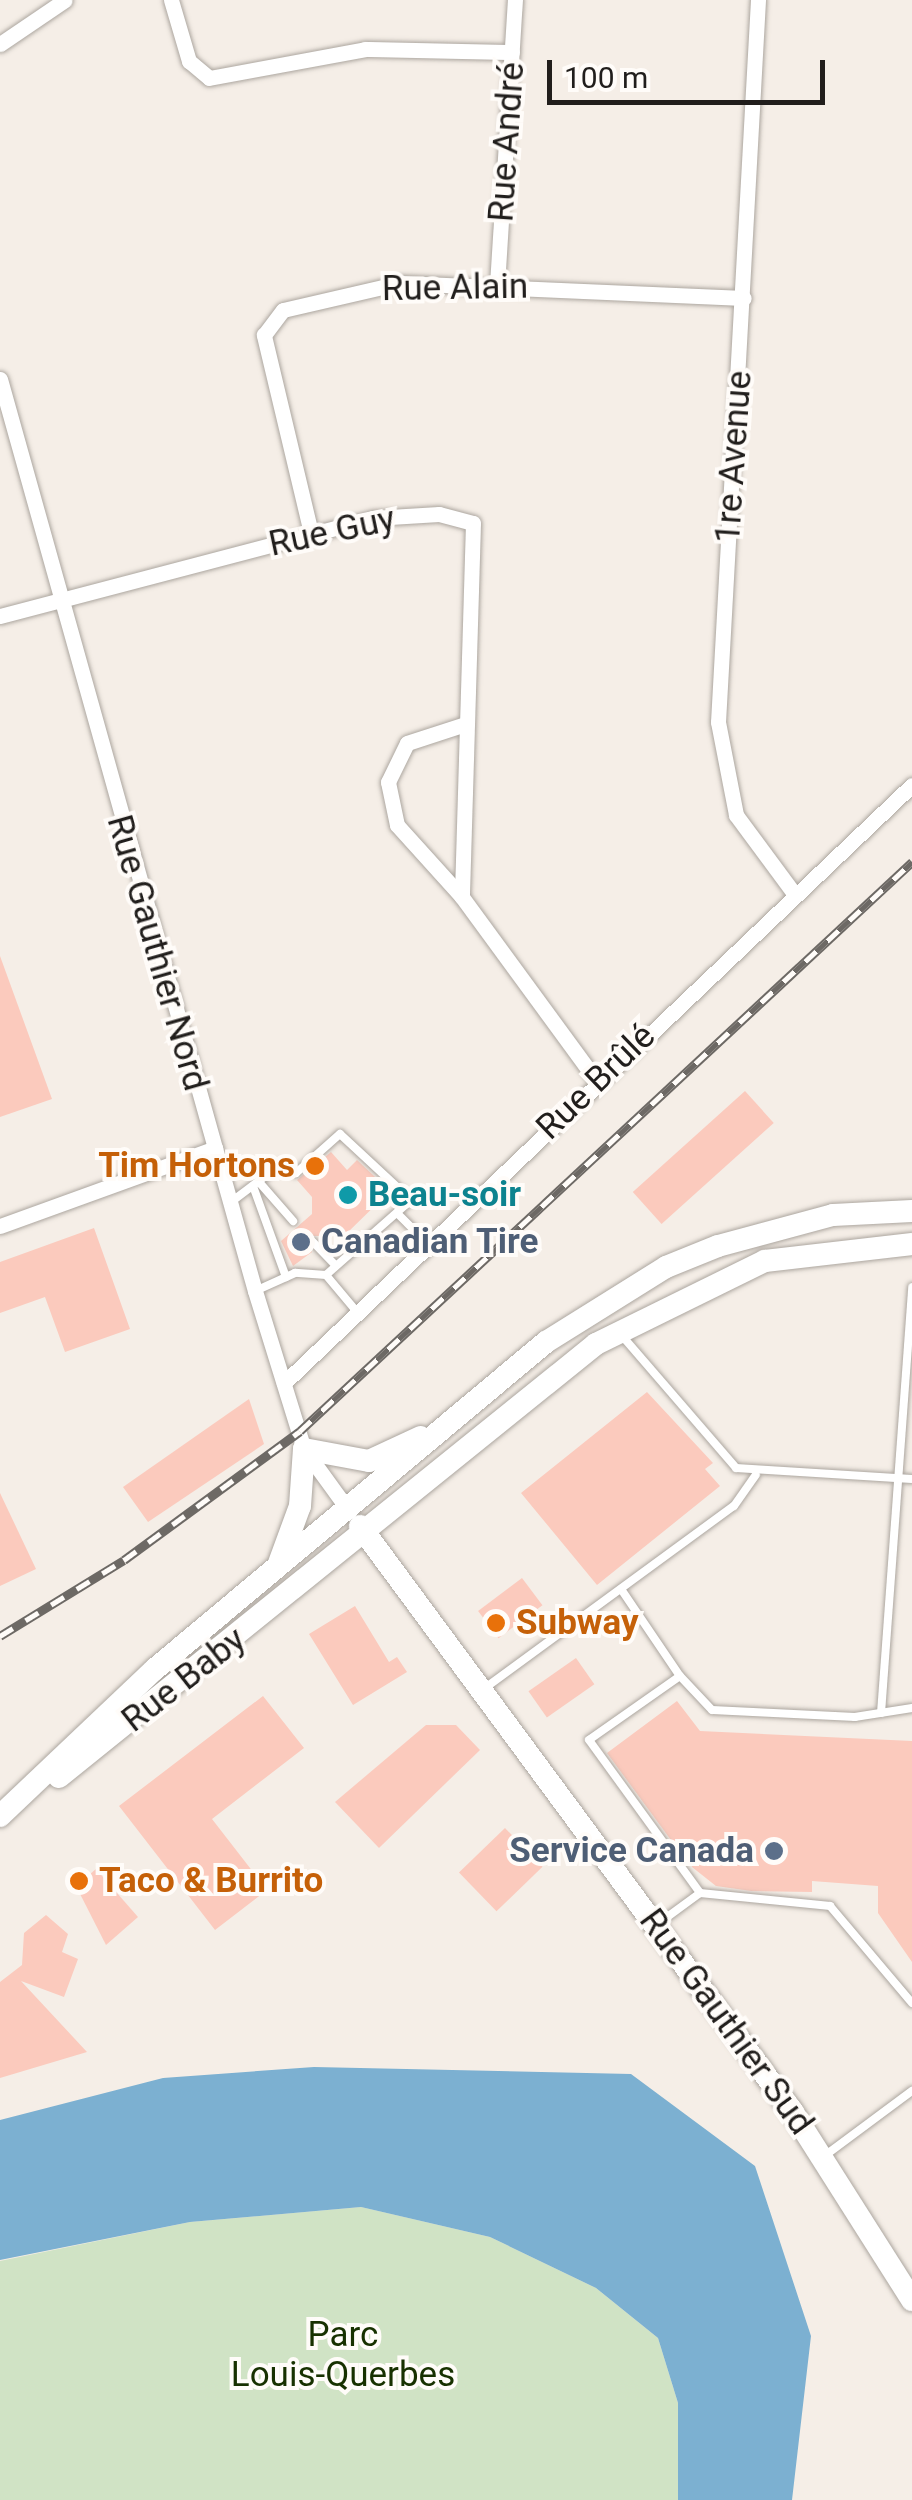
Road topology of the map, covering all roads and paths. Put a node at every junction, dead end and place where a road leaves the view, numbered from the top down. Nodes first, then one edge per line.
1 (64, 0) edge
2 (171, 0) edge
3 (515, 0) edge
4 (758, 0) edge
5 (0, 44) edge
6 (512, 52) junction
7 (497, 285) junction
8 (744, 298) junction
9 (0, 379) edge
10 (310, 533) junction
11 (56, 603) junction
12 (0, 616) edge
13 (465, 724) junction
14 (912, 785) edge
15 (793, 892) junction
16 (462, 897) junction
17 (596, 1080) junction
18 (215, 1148) junction
19 (256, 1184) junction
20 (231, 1202) junction
21 (912, 1211) edge
22 (397, 1213) junction
23 (293, 1221) dead end
24 (0, 1226) edge
25 (313, 1242) dead end
26 (428, 1244) junction
27 (912, 1244) edge
28 (336, 1266) junction
29 (326, 1275) junction
30 (286, 1277) junction
31 (912, 1287) edge
32 (254, 1291) junction
33 (357, 1312) junction
34 (619, 1331) junction
35 (284, 1383) junction
36 (494, 1388) junction
37 (304, 1449) junction
38 (756, 1475) junction
39 (898, 1479) junction
40 (912, 1479) edge
41 (349, 1512) junction
42 (366, 1534) junction
43 (274, 1572) junction
44 (621, 1589) junction
45 (680, 1676) junction
46 (482, 1691) junction
47 (912, 1708) edge
48 (881, 1713) junction
49 (0, 1819) edge
50 (700, 1893) junction
51 (655, 1926) junction
52 (912, 2003) edge
53 (912, 2091) edge
54 (823, 2157) junction
55 (912, 2300) edge

1 - 5 street
2 - 6 street
3 - 6 street, Rue André
4 - 8 street, 1re Avenue
6 - 7 street, Rue André
7 - 8 street, Rue Alain
7 - 10 street, Rue Alain
8 - 15 street, 1re Avenue
9 - 11 street, Rue Gauthier Nord
10 - 11 street, Rue Guy
10 - 13 street, Rue Guy
11 - 12 street, Rue Guy
11 - 18 street, Rue Gauthier Nord
13 - 16 street, Rue Guy
13 - 16 street
14 - 15 street, Rue Brûlé
15 - 17 street, Rue Brûlé
16 - 17 street
17 - 26 street, Rue Brûlé
18 - 20 street, Rue Gauthier Nord
18 - 24 street
19 - 20 lane
19 - 22 lane
19 - 23 lane
19 - 30 lane
20 - 32 street, Rue Gauthier Nord
21 - 36 main road
22 - 26 lane
22 - 28 lane
25 - 28 lane
26 - 33 street, Rue Brûlé
27 - 34 main road, Rue Baby
28 - 29 lane
29 - 30 lane
29 - 33 lane
30 - 32 lane
31 - 39 lane
32 - 35 street, Rue Gauthier Nord
33 - 35 street, Rue Brûlé
34 - 38 lane
34 - 42 main road, Rue Baby
35 - 37 street, Rue Gauthier Nord
36 - 37 main road
36 - 41 main road, Rue Baby
37 - 41 street, Rue Gauthier Nord
37 - 43 main road
38 - 39 lane
38 - 44 lane
39 - 40 lane
39 - 48 lane
41 - 42 main road, Rue Gauthier Sud
41 - 43 main road, Rue Baby
42 - 46 main road, Rue Gauthier Sud
42 - 49 main road, Rue Baby
43 - 49 main road, Rue Baby
44 - 45 lane
44 - 46 lane
45 - 48 lane
45 - 50 lane
46 - 51 main road, Rue Gauthier Sud
47 - 48 lane
50 - 51 lane
50 - 52 lane
51 - 54 main road, Rue Gauthier Sud
53 - 54 lane
54 - 55 main road, Rue Gauthier Sud

